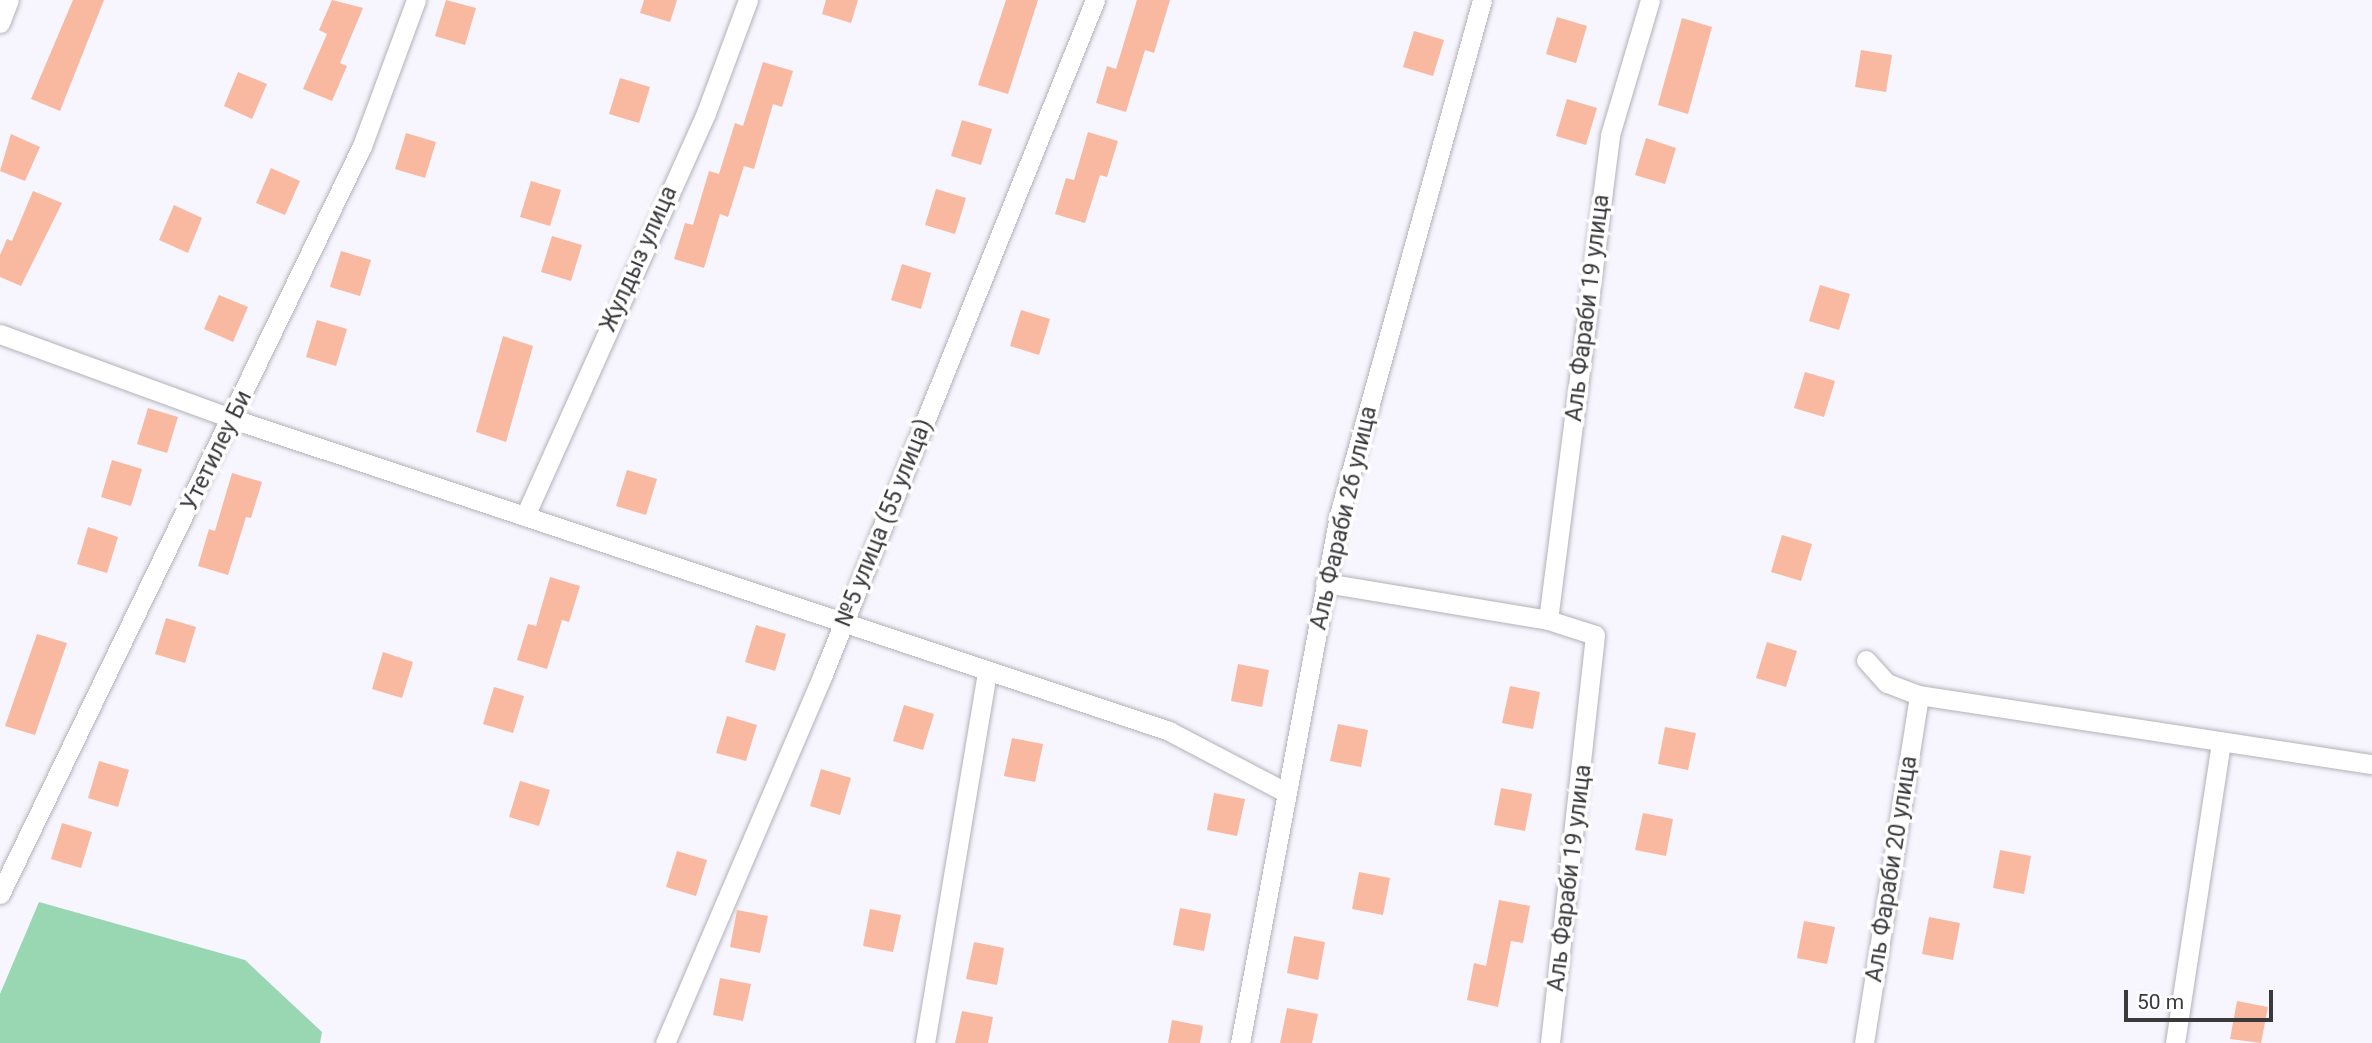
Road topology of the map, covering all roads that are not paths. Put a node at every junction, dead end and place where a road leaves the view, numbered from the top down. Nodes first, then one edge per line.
1 (9, 0) edge
2 (416, 0) edge
3 (748, 0) edge
4 (1095, 0) edge
5 (1482, 0) edge
6 (1650, 0) edge
7 (0, 23) edge
8 (0, 334) edge
9 (233, 419) junction
10 (525, 516) junction
11 (1325, 583) junction
12 (845, 620) junction
13 (1548, 620) junction
14 (1866, 660) dead end
15 (987, 671) junction
16 (1919, 695) junction
17 (2221, 741) junction
18 (2372, 764) edge
19 (1287, 793) junction
20 (0, 894) edge
21 (664, 1043) edge
22 (925, 1043) edge
23 (1240, 1043) edge
24 (1550, 1043) edge
25 (1864, 1043) edge
26 (2175, 1043) edge

1 - 7 street
2 - 9 street, Утетилеу Би
3 - 10 street, Жулдыз улица
4 - 12 street, №5 улица (55 улица)
5 - 11 street, Аль Фараби 26 улица
6 - 13 street, Аль Фараби 19 улица
8 - 9 street
9 - 10 street
9 - 20 street, Утетилеу Би
10 - 12 street
11 - 13 street, Аль Фараби 19 улица
11 - 19 street, Аль Фараби 26 улица
12 - 15 street
12 - 21 street, №5 улица (55 улица)
13 - 24 street, Аль Фараби 19 улица
14 - 16 street
15 - 19 street
15 - 22 street
16 - 17 street
16 - 25 street, Аль Фараби 20 улица
17 - 18 street
17 - 26 street
19 - 23 street, Аль Фараби 26 улица

